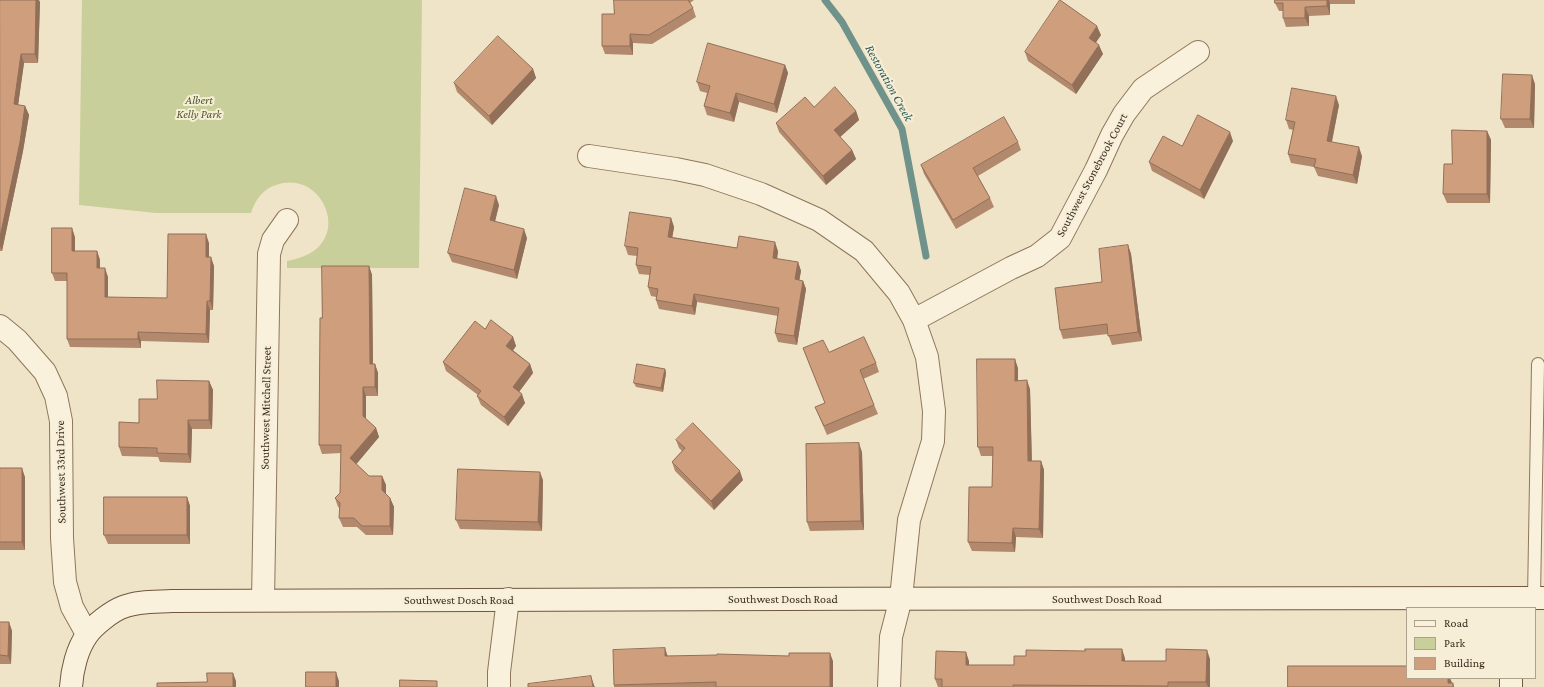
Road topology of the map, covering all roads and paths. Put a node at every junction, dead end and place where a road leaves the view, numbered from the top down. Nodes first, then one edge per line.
1 (1198, 52) dead end
2 (589, 156) dead end
3 (287, 220) dead end
4 (914, 320) junction
5 (0, 326) edge
6 (1538, 364) dead end
7 (901, 598) junction
8 (1539, 598) edge
9 (508, 599) junction
10 (263, 600) junction
11 (1512, 603) edge
12 (87, 634) junction
13 (71, 687) edge
14 (499, 687) edge
15 (889, 687) edge

1 - 4 street, Southwest Stonebrook Court
2 - 4 street
3 - 10 street, Southwest Mitchell Street
4 - 7 street
5 - 12 street, Southwest 33rd Drive
6 - 8 lane
7 - 9 street, Southwest Dosch Road
7 - 11 street, Southwest Dosch Road
7 - 15 street
8 - 11 street, Southwest Dosch Road
9 - 10 street, Southwest Dosch Road
9 - 14 street
10 - 12 street, Southwest Dosch Road
12 - 13 street, Southwest Dosch Road

